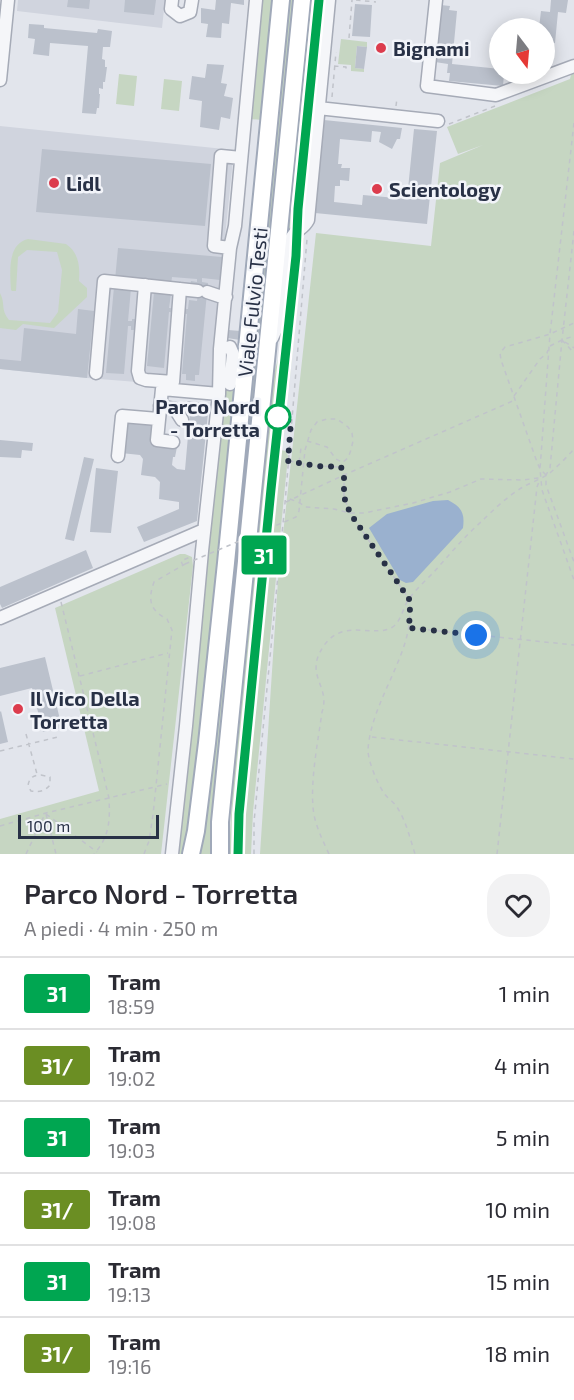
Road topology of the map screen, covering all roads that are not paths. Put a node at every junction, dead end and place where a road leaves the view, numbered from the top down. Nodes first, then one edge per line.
1 (8, 0) edge
2 (172, 0) edge
3 (192, 0) edge
4 (256, 0) edge
5 (281, 0) edge
6 (302, 0) edge
7 (329, 0) edge
8 (436, 0) edge
9 (574, 66) edge
10 (0, 80) edge
11 (318, 108) junction
12 (438, 121) dead end
13 (241, 158) junction
14 (230, 248) junction
15 (145, 285) junction
16 (180, 289) junction
17 (225, 297) junction
18 (230, 347) dead end
19 (267, 347) junction
20 (226, 366) junction
21 (96, 374) dead end
22 (230, 384) dead end
23 (219, 393) junction
24 (159, 413) junction
25 (182, 420) dead end
26 (173, 442) dead end
27 (118, 456) dead end
28 (204, 530) junction
29 (0, 618) edge
30 (172, 854) edge
31 (191, 854) edge
32 (220, 854) edge

1 - 10 street
2 - 3 street
4 - 13 street, Viale Fulvio Testi
5 - 31 main road, Viale Fulvio Testi
6 - 19 main road, Viale Fulvio Testi
7 - 11 street
8 - 9 street
11 - 12 street
11 - 19 street, Viale Fulvio Testi
13 - 14 street, Viale Fulvio Testi
13 - 14 street, Viale Fulvio Testi
14 - 17 street, Viale Fulvio Testi
15 - 16 street
15 - 16 street
15 - 21 street
16 - 17 street
17 - 20 street, Viale Fulvio Testi
18 - 20 street
19 - 32 main road, Viale Fulvio Testi
20 - 22 street
20 - 23 street, Viale Fulvio Testi
23 - 24 street
23 - 28 street, Viale Fulvio Testi
24 - 25 street
24 - 26 street
24 - 27 street
28 - 29 street
28 - 30 street, Viale Fulvio Testi

